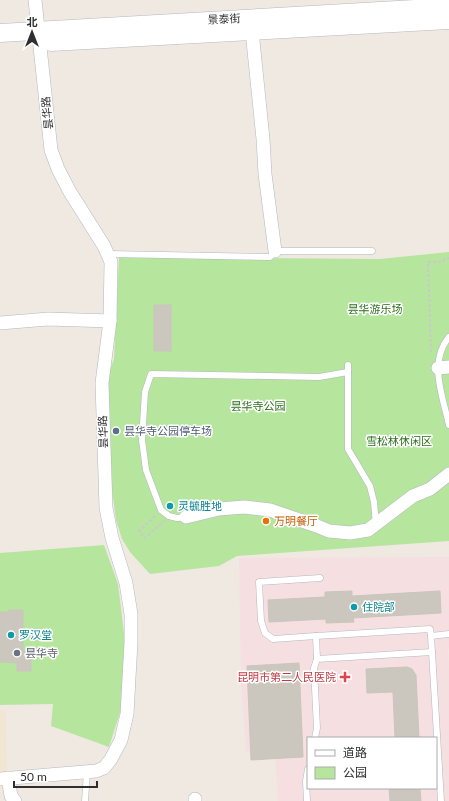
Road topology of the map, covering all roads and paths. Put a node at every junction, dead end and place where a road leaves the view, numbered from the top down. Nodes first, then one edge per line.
1 (35, 0) edge
2 (449, 7) edge
3 (385, 13) junction
4 (449, 20) edge
5 (252, 31) junction
6 (0, 33) edge
7 (39, 37) junction
8 (0, 46) edge
9 (275, 251) junction
10 (372, 251) dead end
11 (109, 254) junction
12 (449, 258) edge
13 (110, 321) junction
14 (0, 323) edge
15 (449, 337) edge
16 (348, 365) dead end
17 (444, 368) edge
18 (348, 372) junction
19 (449, 425) edge
20 (449, 474) edge
21 (161, 510) junction
22 (169, 516) junction
23 (186, 517) joint
24 (376, 524) junction
25 (320, 578) dead end
26 (449, 634) edge
27 (316, 636) junction
28 (431, 636) junction
29 (432, 652) junction
30 (317, 660) junction
31 (315, 737) edge
32 (87, 772) junction
33 (307, 775) edge
34 (4, 778) edge
35 (15, 801) edge
36 (85, 801) edge
37 (307, 801) edge
38 (441, 801) edge

1 - 7 street, 昙华路
2 - 3 street, 景泰街
3 - 4 street, 景泰街
3 - 5 street, 景泰街
3 - 7 street, 景泰街
5 - 7 street, 景泰街
5 - 9 street
6 - 7 street, 景泰街
7 - 8 street, 景泰街
7 - 11 street, 昙华路
9 - 10 lane
9 - 11 lane
11 - 13 street, 昙华路
12 - 17 path
13 - 14 street
13 - 32 street, 昙华路
15 - 17 lane
16 - 18 lane
17 - 19 lane
18 - 21 lane
18 - 24 lane
20 - 24 street
21 - 22 lane
21 - 22 path
22 - 23 lane
23 - 24 street
25 - 27 lane
26 - 28 lane
27 - 28 lane
27 - 30 lane
28 - 29 lane
29 - 30 lane
29 - 38 lane
30 - 31 lane
32 - 34 street, 昙华路
32 - 36 lane
33 - 37 lane
34 - 35 street

